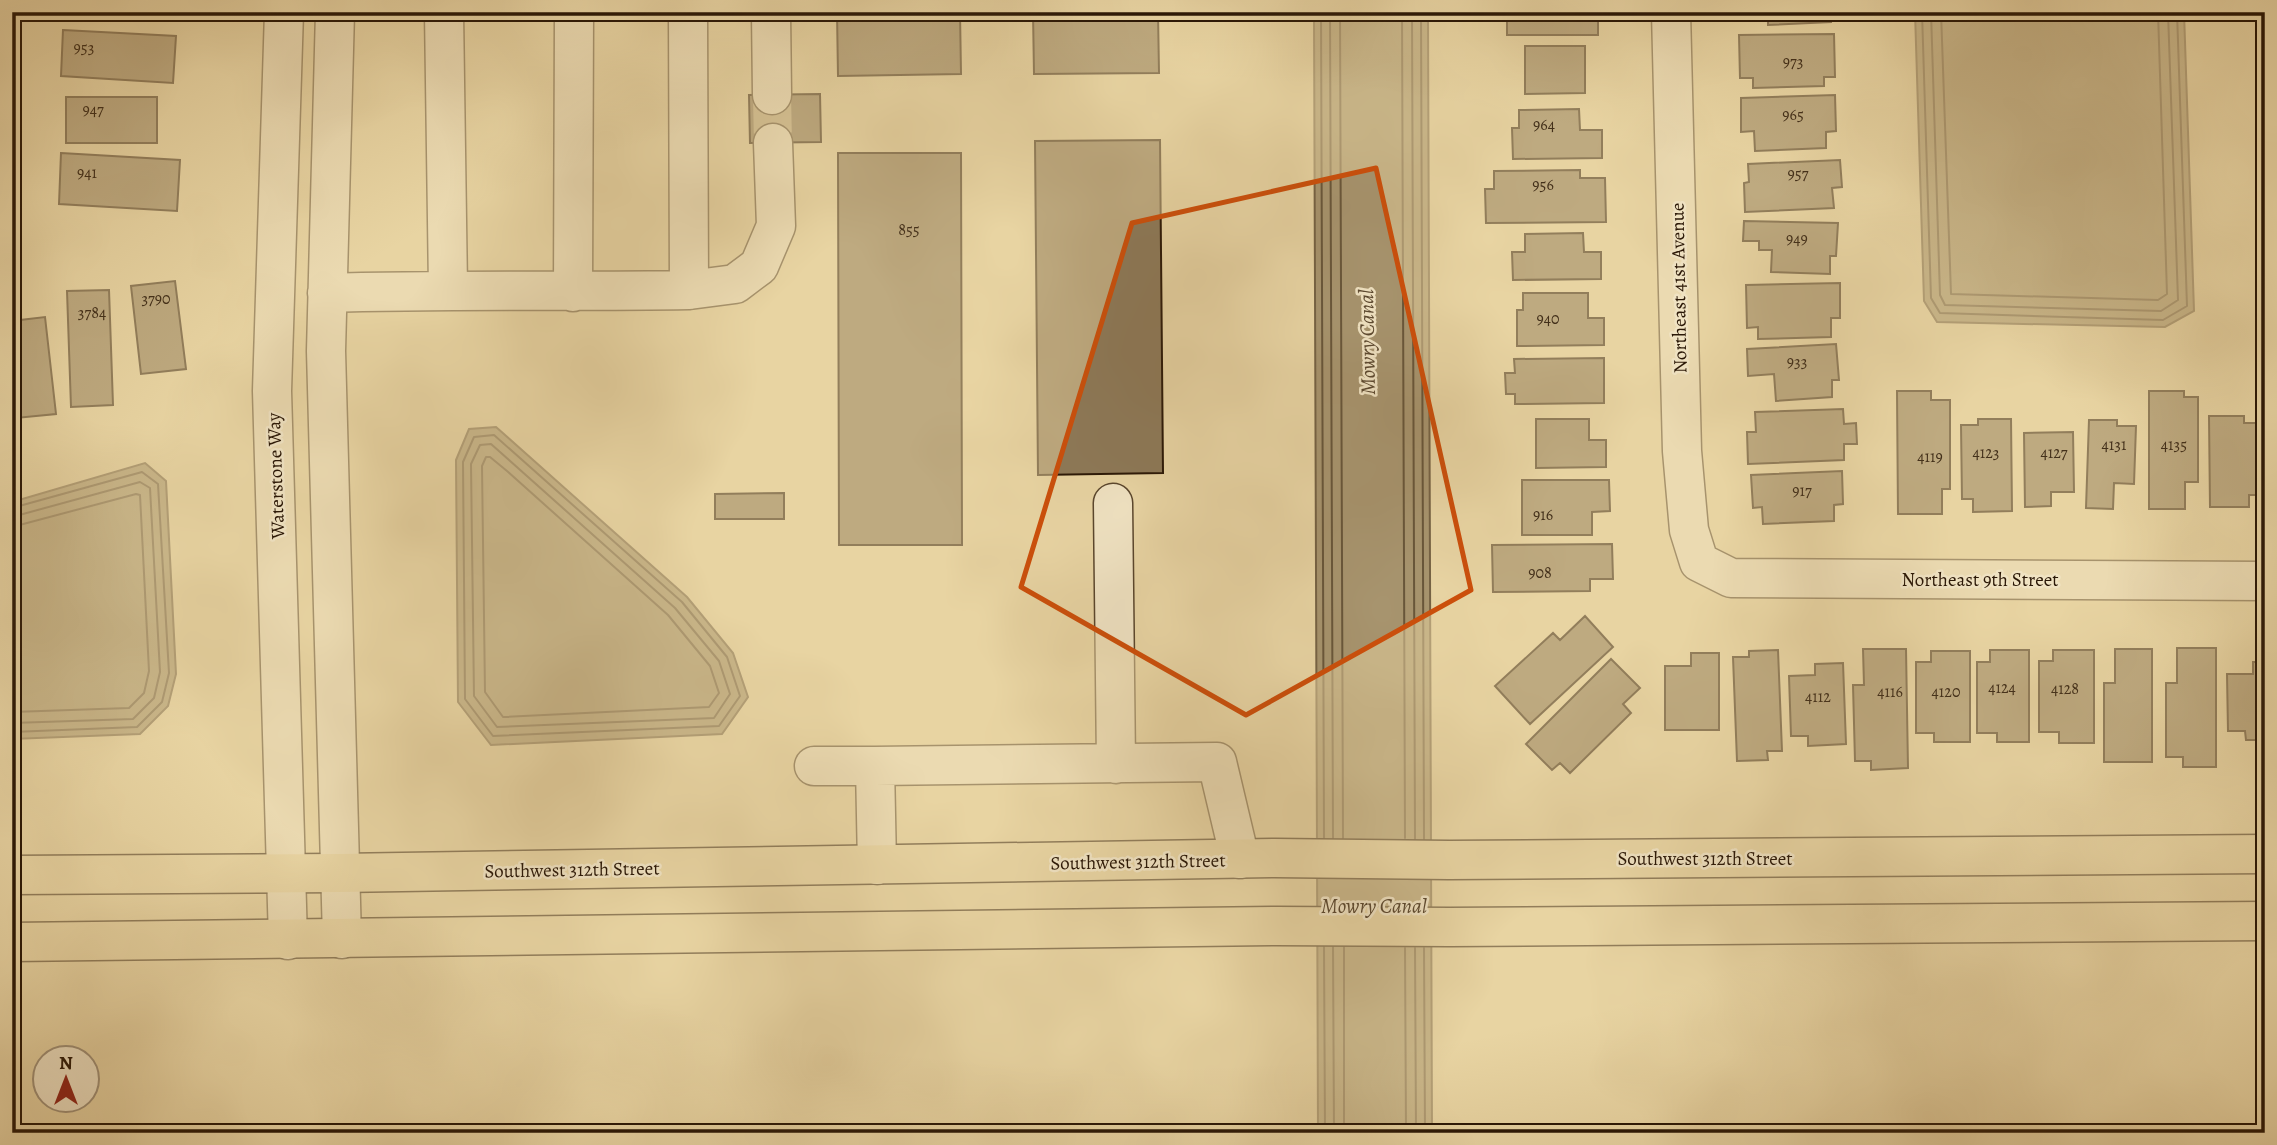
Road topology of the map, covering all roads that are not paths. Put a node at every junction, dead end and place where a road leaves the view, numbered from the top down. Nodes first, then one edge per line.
1 (284, 12) edge
2 (335, 12) edge
3 (444, 12) edge
4 (574, 12) edge
5 (688, 12) edge
6 (771, 12) edge
7 (1671, 12) edge
8 (772, 95) tunnel mouth
9 (773, 143) tunnel mouth
10 (448, 289) junction
11 (690, 290) junction
12 (573, 292) junction
13 (327, 293) junction
14 (1113, 503) dead end
15 (1699, 562) joint
16 (2265, 581) edge
17 (1116, 764) junction
18 (814, 766) dead end
19 (875, 766) junction
20 (2265, 854) edge
21 (1257, 859) junction
22 (877, 865) junction
23 (286, 873) junction
24 (340, 873) junction
25 (12, 875) edge
26 (2265, 921) edge
27 (342, 939) junction
28 (288, 940) junction
29 (12, 942) edge

1 - 23 street, Waterstone Way
2 - 13 street
3 - 10 street
4 - 12 street
5 - 11 street
6 - 8 street
7 - 15 street, Northeast 41st Avenue
9 - 11 street
10 - 12 street
10 - 13 street
11 - 12 street
13 - 24 street
14 - 17 street
15 - 16 street, Northeast 9th Street
17 - 19 street
17 - 21 street
18 - 19 street
19 - 22 street
20 - 21 main road, Southwest 312th Street
21 - 22 main road, Southwest 312th Street
22 - 24 main road, Southwest 312th Street
23 - 24 main road, Southwest 312th Street
23 - 25 main road, Southwest 312th Street
23 - 28 street, Waterstone Way
24 - 27 street
26 - 27 main road
27 - 28 main road
28 - 29 main road

